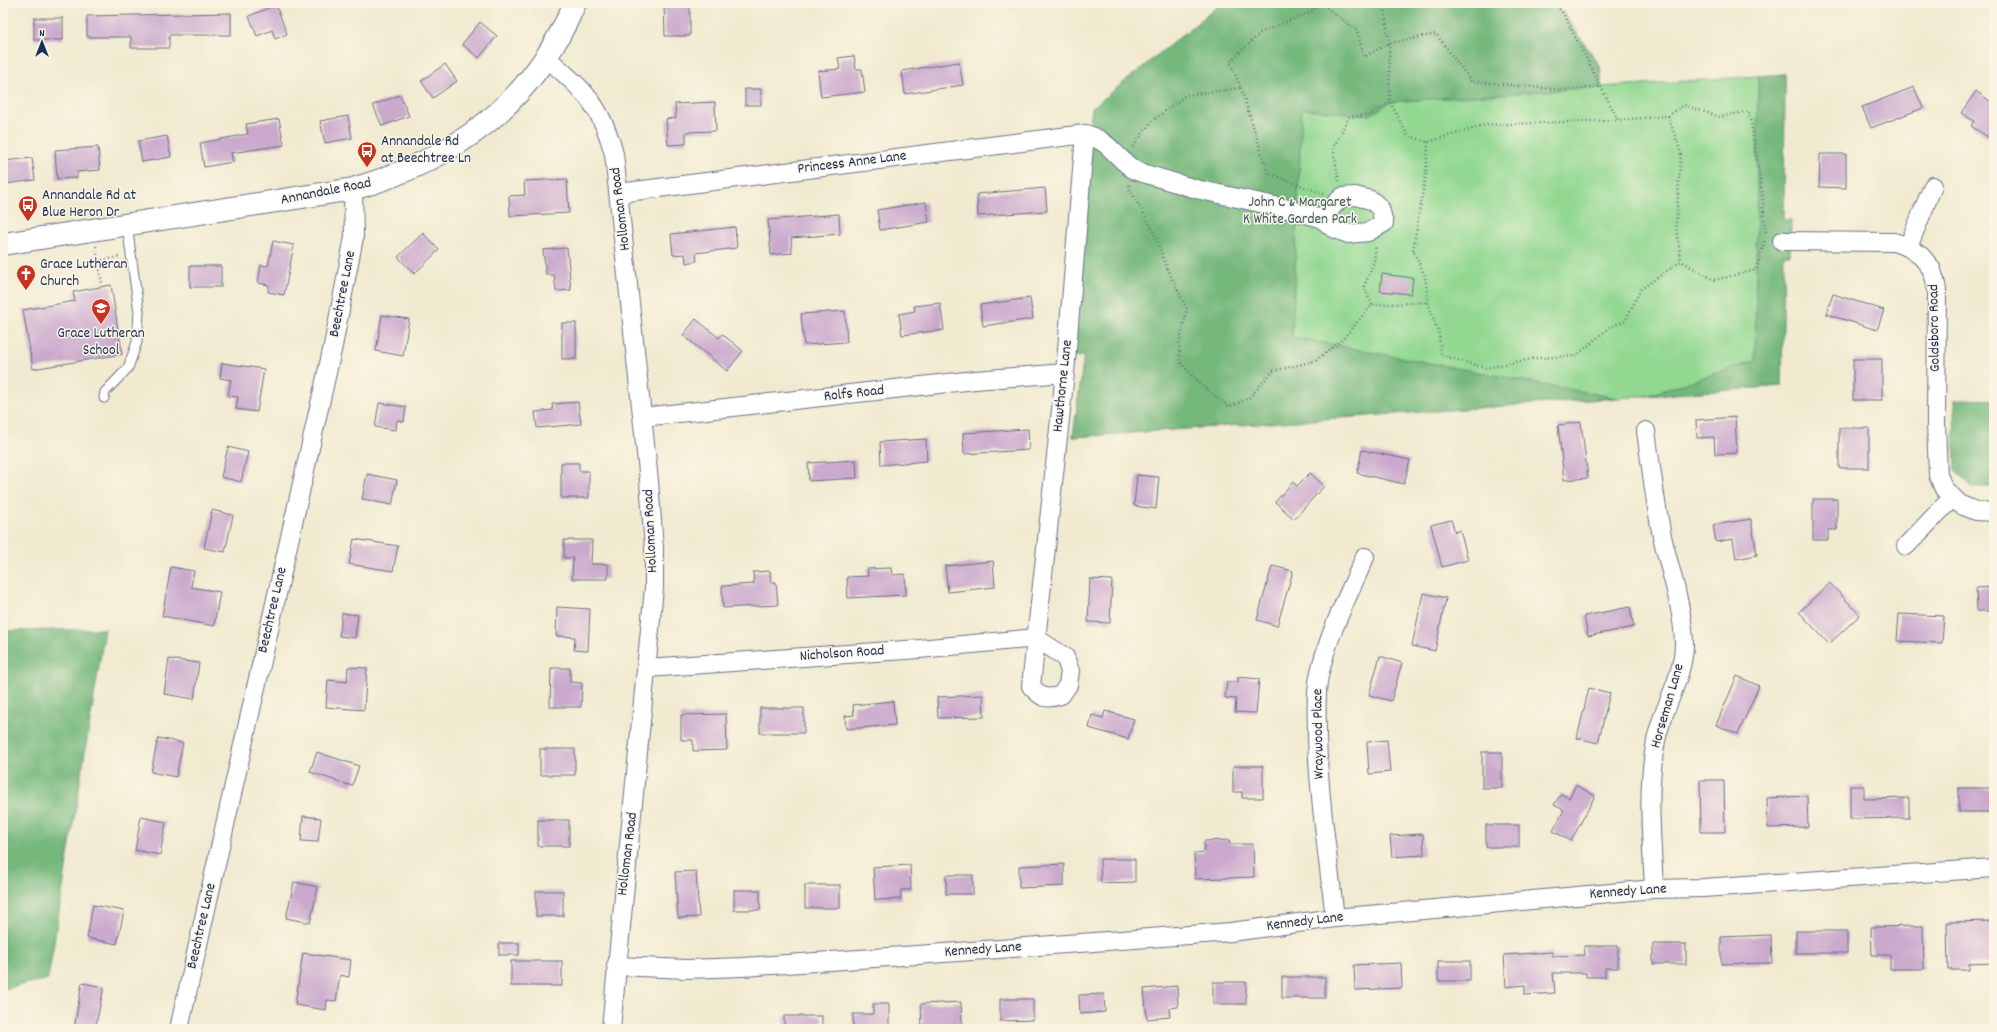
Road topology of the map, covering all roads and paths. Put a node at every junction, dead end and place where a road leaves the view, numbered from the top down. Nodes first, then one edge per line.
1 (575, 3) edge
2 (1315, 3) edge
3 (1320, 3) edge
4 (1384, 3) edge
5 (1554, 3) edge
6 (1389, 43) junction
7 (547, 58) junction
8 (1602, 87) junction
9 (1241, 88) junction
10 (1390, 102) junction
11 (1668, 116) junction
12 (1618, 120) junction
13 (1084, 134) junction
14 (1428, 142) junction
15 (1129, 166) junction
16 (1934, 186) dead end
17 (353, 189) junction
18 (619, 193) junction
19 (1342, 197) junction
20 (1321, 218) junction
21 (127, 225) junction
22 (1378, 226) junction
23 (93, 230) junction
24 (1782, 241) dead end
25 (3, 244) edge
26 (1908, 247) junction
27 (131, 255) junction
28 (98, 261) junction
29 (1681, 261) junction
30 (102, 284) dead end
31 (1428, 302) junction
32 (1372, 305) junction
33 (1065, 373) junction
34 (104, 398) dead end
35 (642, 417) junction
36 (1646, 431) dead end
37 (1952, 498) junction
38 (1994, 512) edge
39 (1906, 546) dead end
40 (1365, 558) dead end
41 (1036, 638) joint
42 (647, 668) junction
43 (1994, 868) edge
44 (1654, 889) junction
45 (1335, 918) junction
46 (616, 966) junction
47 (179, 1029) edge
48 (611, 1029) edge

1 - 7 main road, Annandale Road
2 - 9 path
3 - 6 path
4 - 6 path
5 - 8 path
6 - 8 path
6 - 10 path
7 - 17 main road, Annandale Road
7 - 18 street, Holloman Road
8 - 12 path
9 - 15 path
9 - 19 path
10 - 14 path
10 - 19 path
11 - 12 path
11 - 29 path
11 - 29 path
12 - 14 path
13 - 15 street
13 - 18 street, Princess Anne Lane
13 - 33 street, Hawthorne Lane
14 - 31 path
15 - 20 street
15 - 32 path
16 - 26 street
17 - 21 main road, Annandale Road
17 - 47 street, Beechtree Lane
18 - 35 street, Holloman Road
19 - 20 street
19 - 22 street
20 - 22 street
21 - 23 main road, Annandale Road
21 - 27 lane
22 - 32 path
23 - 25 main road, Annandale Road
23 - 28 path
24 - 26 street, Goldsboro Road
26 - 37 street, Goldsboro Road
27 - 28 path
27 - 34 lane
28 - 30 path
29 - 31 path
31 - 32 path
33 - 35 street, Rolfs Road
33 - 41 street, Hawthorne Lane
35 - 42 street, Holloman Road
36 - 44 street, Horseman Lane
37 - 38 street, Goldsboro Road
37 - 39 street
40 - 45 street, Wraywood Place
41 - 42 street, Nicholson Road
42 - 46 street, Holloman Road
43 - 44 street, Kennedy Lane
44 - 45 street, Kennedy Lane
45 - 46 street, Kennedy Lane
46 - 48 street, Holloman Road

